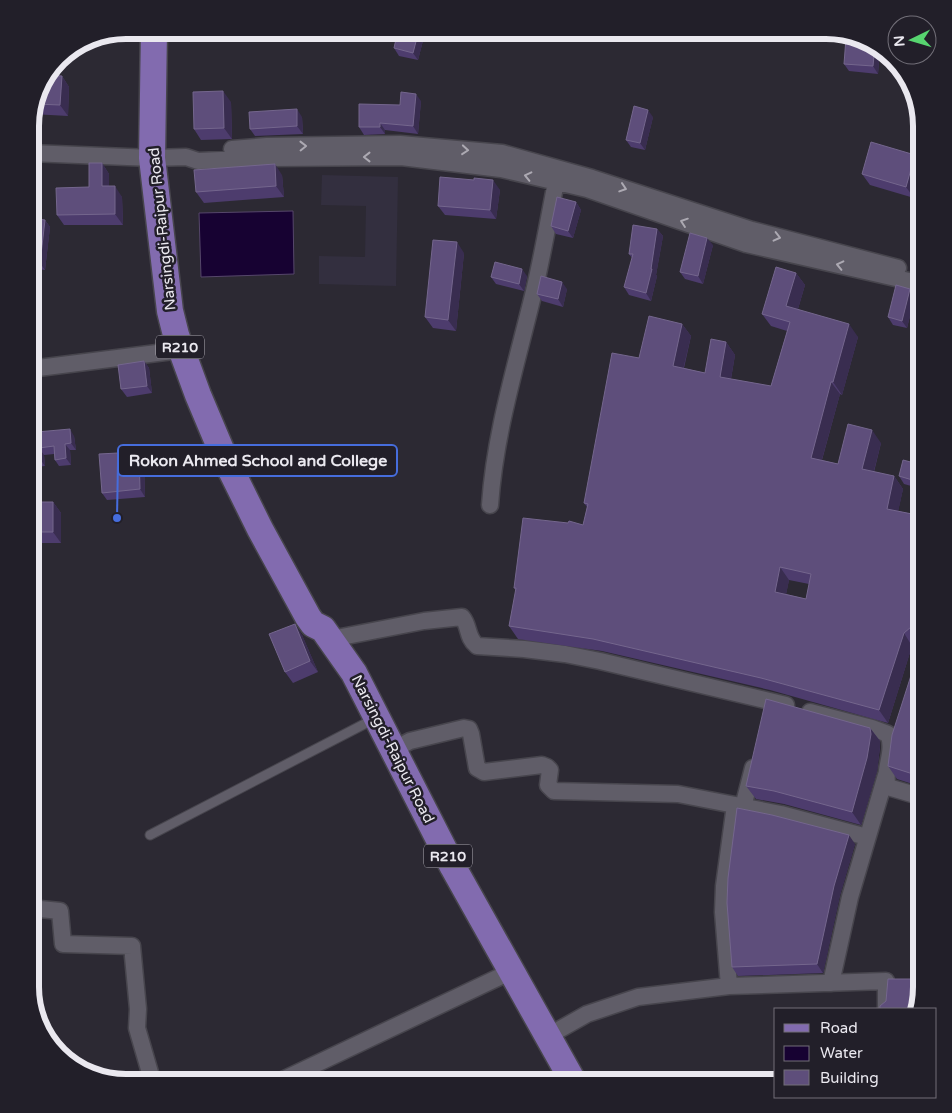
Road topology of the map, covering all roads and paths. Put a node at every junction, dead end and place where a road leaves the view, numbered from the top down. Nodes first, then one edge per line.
1 (155, 39) edge
2 (166, 39) edge
3 (39, 153) edge
4 (167, 157) junction
5 (556, 182) junction
6 (913, 272) edge
7 (913, 282) edge
8 (187, 350) junction
9 (39, 368) edge
10 (490, 505) dead end
11 (327, 634) junction
12 (377, 718) junction
13 (898, 722) edge
14 (891, 745) junction
15 (757, 749) edge
16 (393, 750) junction
17 (886, 774) junction
18 (913, 794) edge
19 (739, 806) junction
20 (150, 835) dead end
21 (867, 837) junction
22 (39, 909) edge
23 (512, 971) junction
24 (886, 980) junction
25 (904, 981) edge
26 (832, 982) junction
27 (729, 986) junction
28 (886, 1008) edge
29 (548, 1036) junction
30 (150, 1074) edge
31 (295, 1074) edge
32 (569, 1074) edge

1 - 4 main road, Narsingdi-Raipur Road / R210
2 - 4 main road, Narsingdi-Raipur Road / R210
3 - 4 street
5 -> 4 street
4 -> 6 street
4 - 8 main road, Narsingdi-Raipur Road / R210
7 -> 5 street
5 - 10 street
8 - 9 street
8 - 11 main road, Narsingdi-Raipur Road / R210
11 - 12 main road, Narsingdi-Raipur Road / R210
11 - 14 street
12 - 16 main road, Narsingdi-Raipur Road / R210
12 - 20 lane
13 - 14 street
14 - 17 street
15 - 19 street
16 - 19 street
16 - 23 main road, Narsingdi-Raipur Road / R210
17 - 18 street
17 - 21 street
19 - 21 street
19 - 27 street
21 - 26 street
22 - 30 street
23 - 29 main road, Narsingdi-Raipur Road / R210
23 - 31 street
24 - 25 street
24 - 26 street
24 - 28 street
26 - 27 street
27 - 29 street
29 - 32 main road, Narsingdi-Raipur Road / R210

